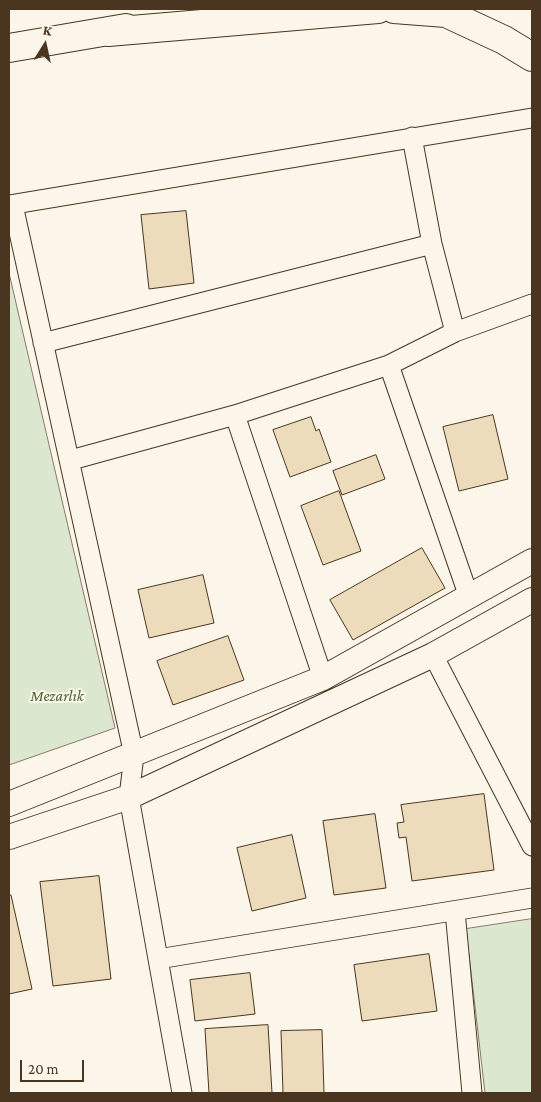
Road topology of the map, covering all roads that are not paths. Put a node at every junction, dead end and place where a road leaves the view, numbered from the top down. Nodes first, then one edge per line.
1 (234, 9) edge
2 (378, 9) edge
3 (394, 9) edge
4 (108, 32) junction
5 (9, 48) edge
6 (532, 58) edge
7 (532, 118) edge
8 (412, 137) junction
9 (11, 205) edge
10 (432, 244) junction
11 (532, 304) edge
12 (454, 332) junction
13 (43, 344) junction
14 (389, 365) junction
15 (235, 415) junction
16 (71, 460) junction
17 (532, 561) edge
18 (469, 597) junction
19 (532, 600) edge
20 (434, 654) junction
21 (323, 678) junction
22 (134, 754) junction
23 (129, 797) junction
24 (9, 804) edge
25 (9, 836) edge
26 (532, 846) edge
27 (532, 898) edge
28 (455, 911) junction
29 (158, 959) junction
30 (182, 1093) edge
31 (472, 1093) edge

1 - 4 highway
2 - 4 highway
3 - 6 highway
4 - 5 highway
7 - 8 street
8 - 9 street
8 - 10 street
9 - 13 street
10 - 12 street
10 - 13 street
11 - 12 street
12 - 14 street
13 - 16 street
14 - 15 street
14 - 18 street
15 - 16 street
15 - 21 street
16 - 22 street
17 - 18 street
18 - 21 street
19 - 20 street
20 - 23 street
20 - 26 street
21 - 22 street
22 - 23 street
22 - 24 street
23 - 25 street
23 - 29 street
27 - 28 street
28 - 29 street
28 - 31 street
29 - 30 street

